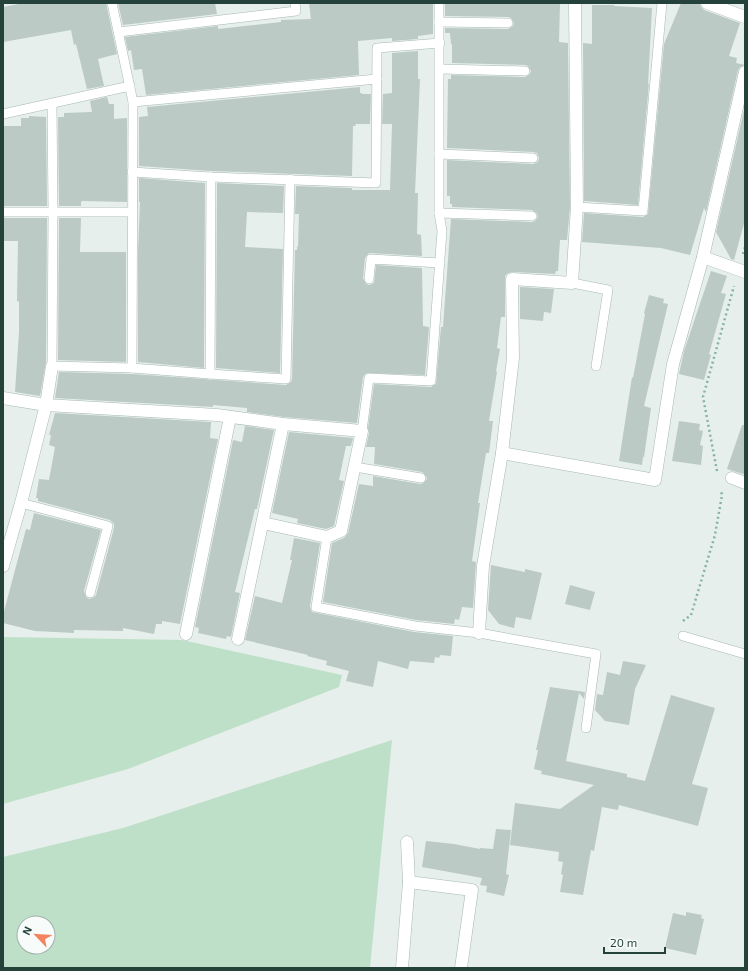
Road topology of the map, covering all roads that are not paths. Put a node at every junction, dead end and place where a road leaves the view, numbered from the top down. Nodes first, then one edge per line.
1 (112, 3) edge
2 (295, 3) edge
3 (439, 3) edge
4 (574, 3) edge
5 (662, 3) edge
6 (707, 3) edge
7 (745, 17) edge
8 (439, 22) junction
9 (508, 23) dead end
10 (118, 32) junction
11 (440, 43) junction
12 (440, 69) junction
13 (525, 70) dead end
14 (745, 72) edge
15 (377, 79) junction
16 (130, 86) junction
17 (133, 102) junction
18 (52, 104) junction
19 (3, 112) edge
20 (439, 154) junction
21 (533, 158) dead end
22 (132, 172) junction
23 (211, 177) junction
24 (290, 179) junction
25 (577, 207) junction
26 (3, 212) edge
27 (54, 212) junction
28 (132, 212) junction
29 (438, 212) junction
30 (532, 216) dead end
31 (703, 257) junction
32 (440, 264) junction
33 (742, 271) edge
34 (369, 279) dead end
35 (572, 283) junction
36 (52, 366) junction
37 (596, 366) dead end
38 (132, 368) junction
39 (210, 374) junction
40 (3, 398) edge
41 (46, 405) junction
42 (230, 417) junction
43 (283, 424) junction
44 (362, 431) junction
45 (502, 453) junction
46 (355, 467) junction
47 (421, 478) dead end
48 (732, 478) dead end
49 (745, 483) edge
50 (21, 502) junction
51 (263, 523) junction
52 (327, 538) junction
53 (3, 566) edge
54 (90, 593) dead end
55 (479, 632) junction
56 (186, 634) dead end
57 (683, 636) dead end
58 (238, 639) dead end
59 (745, 654) edge
60 (586, 728) dead end
61 (407, 842) dead end
62 (409, 882) junction
63 (402, 968) edge
64 (461, 968) edge

1 - 10 lane
2 - 10 lane
3 - 8 lane
4 - 25 street
5 - 25 lane
6 - 7 street
8 - 9 lane
8 - 11 lane
10 - 16 lane
11 - 12 lane
11 - 15 lane
12 - 13 lane
12 - 20 lane
14 - 31 street
15 - 17 lane
15 - 24 lane
16 - 17 lane
16 - 18 lane
17 - 22 lane
18 - 19 lane
18 - 27 lane
20 - 21 lane
20 - 29 lane
22 - 23 lane
22 - 28 lane
23 - 24 lane
23 - 39 lane
24 - 39 lane
25 - 35 street
26 - 27 lane
27 - 28 lane
27 - 36 lane
28 - 38 lane
29 - 30 lane
29 - 32 lane
31 - 33 street
31 - 45 street
32 - 34 lane
32 - 44 lane
35 - 37 lane
35 - 45 street
36 - 38 lane
36 - 41 street
38 - 39 lane
40 - 41 street
41 - 42 street
41 - 50 street
42 - 43 street
42 - 56 street
43 - 44 street
43 - 51 street
44 - 46 street
45 - 55 street
46 - 47 lane
46 - 52 street
48 - 49 street
50 - 53 street
50 - 54 lane
51 - 52 street
51 - 58 street
52 - 55 lane
55 - 60 lane
57 - 59 lane
61 - 62 street
62 - 63 street
62 - 64 street

